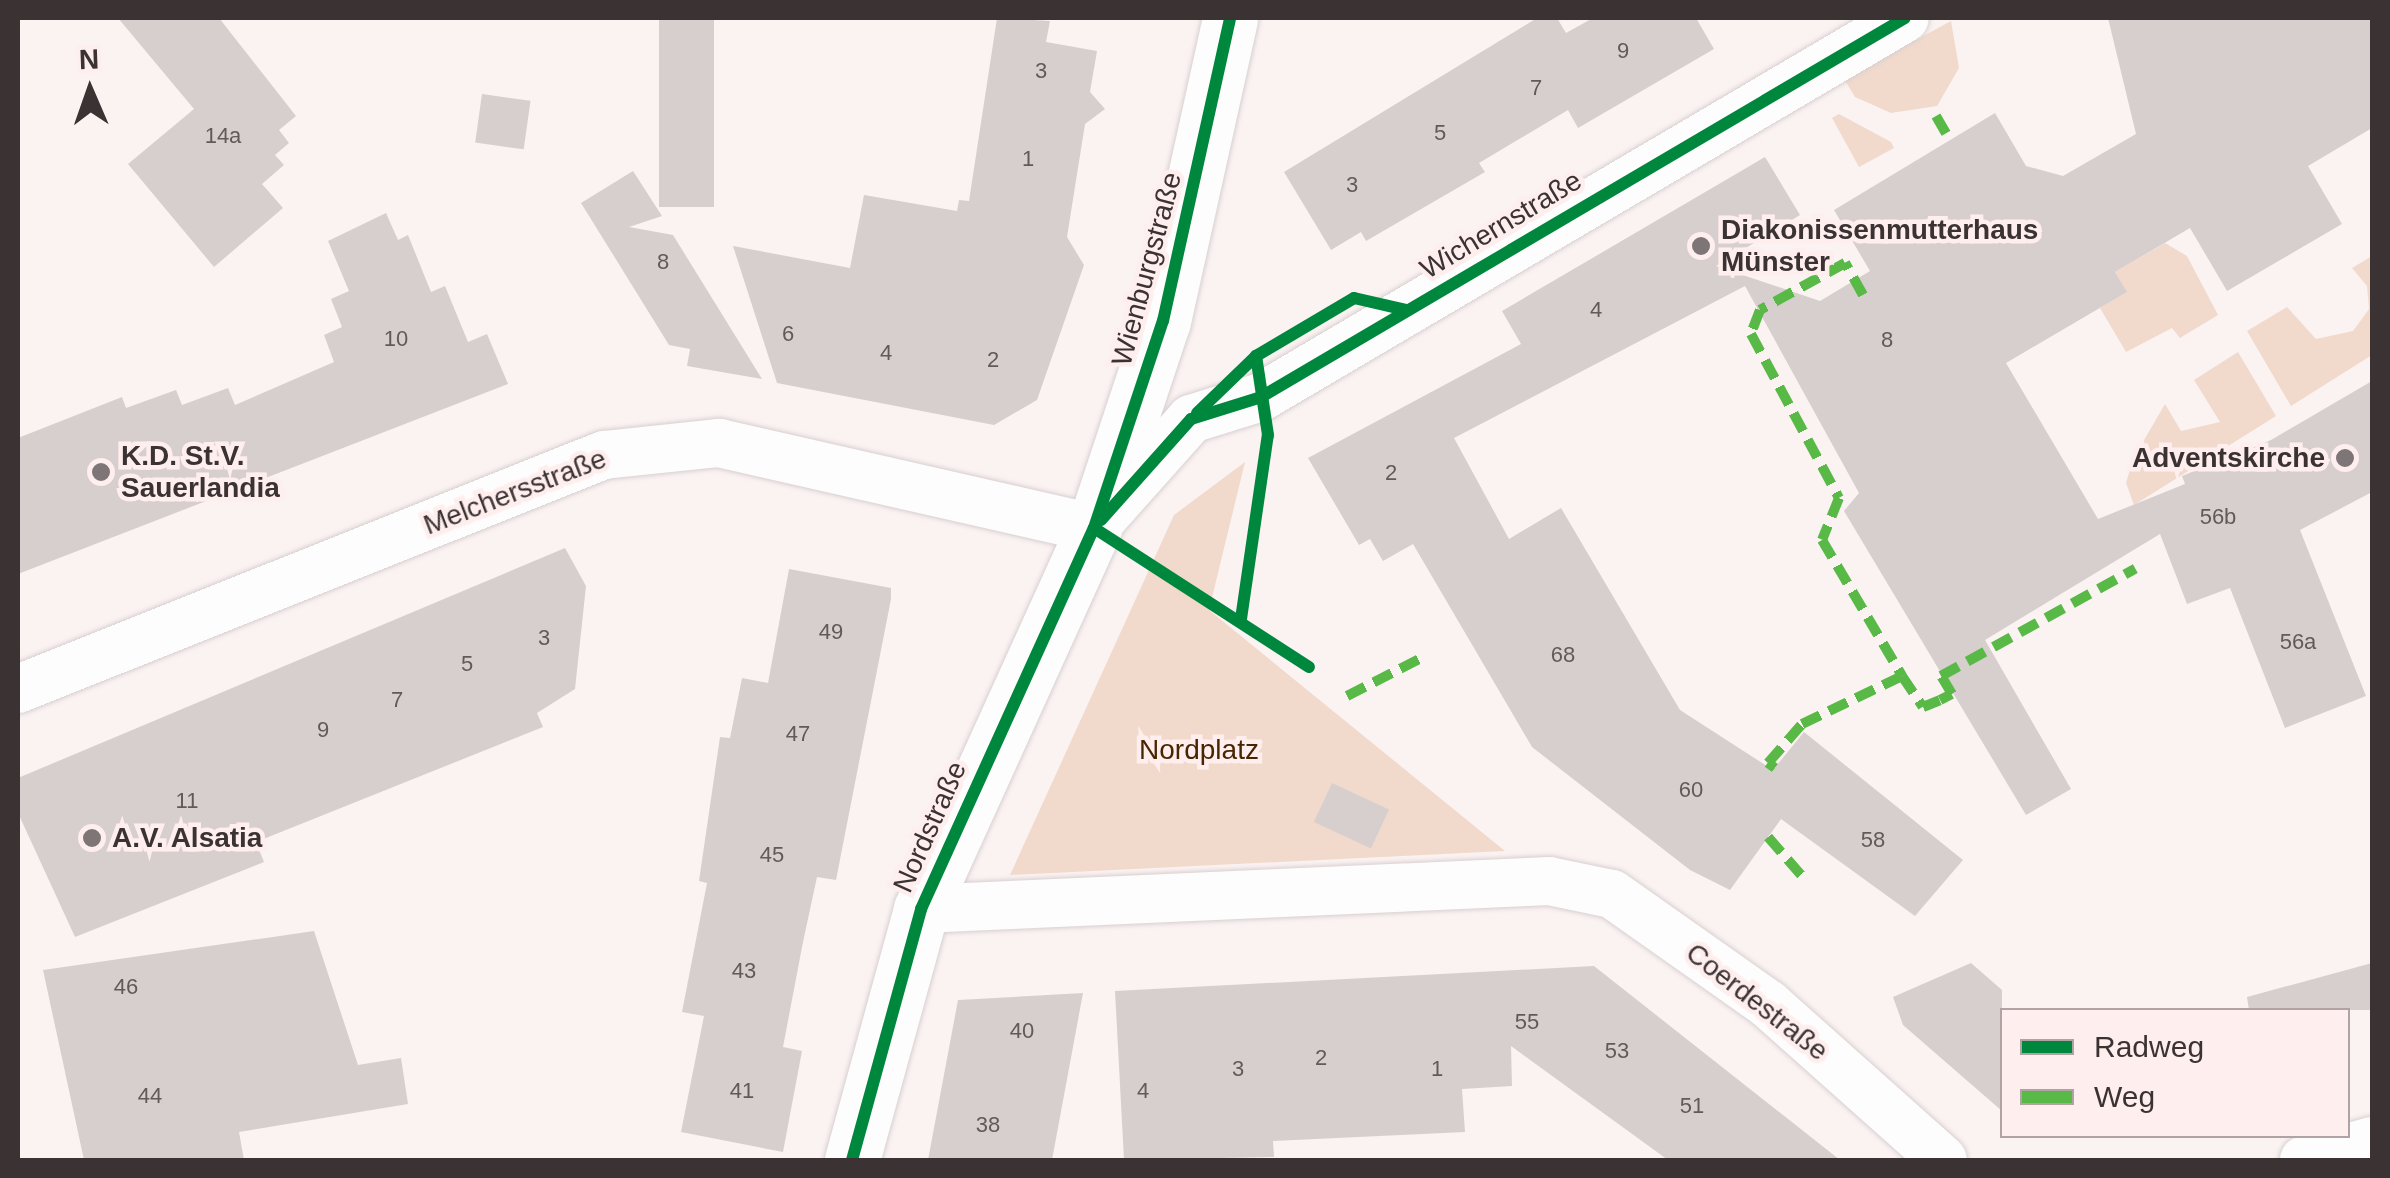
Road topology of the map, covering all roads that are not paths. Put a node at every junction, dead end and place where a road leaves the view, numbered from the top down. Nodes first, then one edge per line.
1 (1230, 18) edge
2 (1905, 18) edge
3 (1094, 528) junction
4 (18, 689) edge
5 (921, 909) junction
6 (2372, 1141) edge
7 (852, 1160) edge
8 (1944, 1160) edge
9 (2304, 1160) edge

1 - 3 street, Wienburgstraße
2 - 3 street, Wichernstraße
3 - 4 street, Melchersstraße
3 - 5 street, Nordstraße
5 - 7 street, Nordstraße
5 - 8 street, Coerdestraße
6 - 9 street

